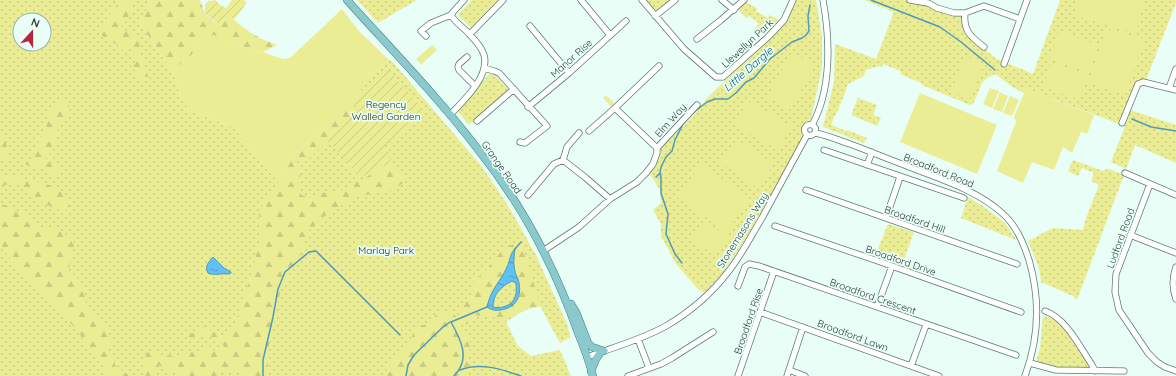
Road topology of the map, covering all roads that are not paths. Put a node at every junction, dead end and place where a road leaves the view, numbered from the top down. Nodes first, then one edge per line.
1 (347, 0) edge
2 (464, 0) edge
3 (503, 0) edge
4 (581, 0) edge
5 (642, 0) edge
6 (675, 0) edge
7 (722, 0) edge
8 (744, 0) edge
9 (793, 0) edge
10 (823, 0) edge
11 (910, 0) edge
12 (1026, 0) edge
13 (928, 1) edge
14 (985, 3) edge
15 (734, 10) junction
16 (965, 13) junction
17 (451, 15) junction
18 (655, 16) junction
19 (1020, 19) junction
20 (626, 21) dead end
21 (530, 26) dead end
22 (470, 34) junction
23 (610, 35) junction
24 (426, 36) dead end
25 (697, 39) dead end
26 (984, 47) dead end
27 (467, 57) dead end
28 (1004, 64) dead end
29 (659, 66) dead end
30 (484, 68) junction
31 (1176, 69) edge
32 (569, 73) junction
33 (475, 86) junction
34 (1168, 88) junction
35 (514, 89) junction
36 (1176, 90) edge
37 (697, 104) dead end
38 (528, 107) junction
39 (615, 108) junction
40 (450, 114) junction
41 (477, 121) dead end
42 (1122, 123) dead end
43 (812, 125) junction
44 (589, 130) dead end
45 (815, 132) junction
46 (579, 133) dead end
47 (807, 135) junction
48 (520, 142) dead end
49 (657, 148) junction
50 (824, 150) dead end
51 (872, 152) junction
52 (563, 160) junction
53 (867, 166) junction
54 (1125, 173) dead end
55 (900, 177) junction
56 (1150, 184) junction
57 (806, 190) dead end
58 (528, 195) dead end
59 (1176, 195) edge
60 (964, 198) dead end
61 (610, 199) junction
62 (886, 218) junction
63 (775, 226) dead end
64 (1130, 235) junction
65 (543, 251) junction
66 (1176, 253) edge
67 (1017, 264) dead end
68 (892, 266) junction
69 (1176, 267) edge
70 (774, 271) junction
71 (738, 286) dead end
72 (1176, 299) edge
73 (566, 300) junction
74 (877, 307) junction
75 (1045, 311) dead end
76 (760, 312) junction
77 (1021, 312) dead end
78 (926, 325) junction
79 (803, 327) junction
80 (713, 332) dead end
81 (638, 339) junction
82 (602, 352) junction
83 (1016, 355) dead end
84 (587, 357) junction
85 (1030, 363) junction
86 (911, 366) junction
87 (649, 368) junction
88 (1174, 370) edge
89 (1095, 371) junction
90 (1124, 371) dead end
91 (788, 373) edge
92 (592, 374) edge
93 (628, 376) edge
94 (738, 376) edge
95 (805, 376) edge
96 (939, 376) edge
97 (1025, 376) edge
98 (1171, 376) edge

1 - 40 main road, Grange Road
2 - 17 street
3 - 22 street
4 - 23 street
5 - 18 street
6 - 18 street
7 - 15 street
8 - 15 street
9 - 18 street, Llewellyn Park
10 - 43 street
11 - 13 street
12 - 19 street
13 - 16 street
14 - 16 street
14 - 19 street
15 - 25 street
16 - 26 street
17 - 22 street
17 - 24 street
19 - 28 street
20 - 23 street, Manor Rise
21 - 32 street
22 - 30 street
23 - 32 street, Manor Rise
27 - 33 street
29 - 39 street
30 - 33 street
30 - 35 street
31 - 34 street
32 - 38 street, Manor Rise
33 - 40 street
34 - 36 street
34 - 42 street
35 - 38 street
35 - 41 street
37 - 49 street, Elm Way
38 - 48 street
39 - 44 street
39 - 49 street
40 - 65 main road, Grange Road
43 - 45 street
43 - 47 street
45 - 47 street
45 - 51 street, Broadford Road
46 - 52 street
47 - 81 street, Stonemasons Way
49 - 61 street
50 - 53 street
51 - 53 street
51 - 85 street, Broadford Road
52 - 58 street
52 - 61 street
53 - 55 street
54 - 56 street
55 - 60 street
55 - 62 street
56 - 59 street
56 - 64 street, Ludford Road
57 - 62 street, Broadford Hill
61 - 65 street
62 - 67 street, Broadford Hill
63 - 68 street, Broadford Drive
64 - 66 street
64 - 88 street, Ludford Road
65 - 73 main road, Grange Road
68 - 74 street
68 - 77 street, Broadford Drive
69 - 72 street
70 - 71 street, Broadford Crescent
70 - 74 street, Broadford Crescent
70 - 76 street, Broadford Rise
73 - 82 main road
73 - 84 main road, Grange Road
74 - 78 street, Broadford Crescent
75 - 89 street
76 - 79 street, Broadford Lawn
76 - 94 street, Broadford Rise
78 - 83 street, Broadford Crescent
78 - 86 street
79 - 86 street, Broadford Lawn
79 - 91 street
80 - 87 street
81 - 82 street, Stonemasons Way
81 - 87 street
82 - 84 street, Stonemasons Way
82 - 92 main road
84 - 92 main road, Grange Road
85 - 89 street
85 - 97 street, Broadford Road
86 - 96 street, Broadford Lawn
87 - 93 street
88 - 98 street
89 - 90 street
91 - 95 street

